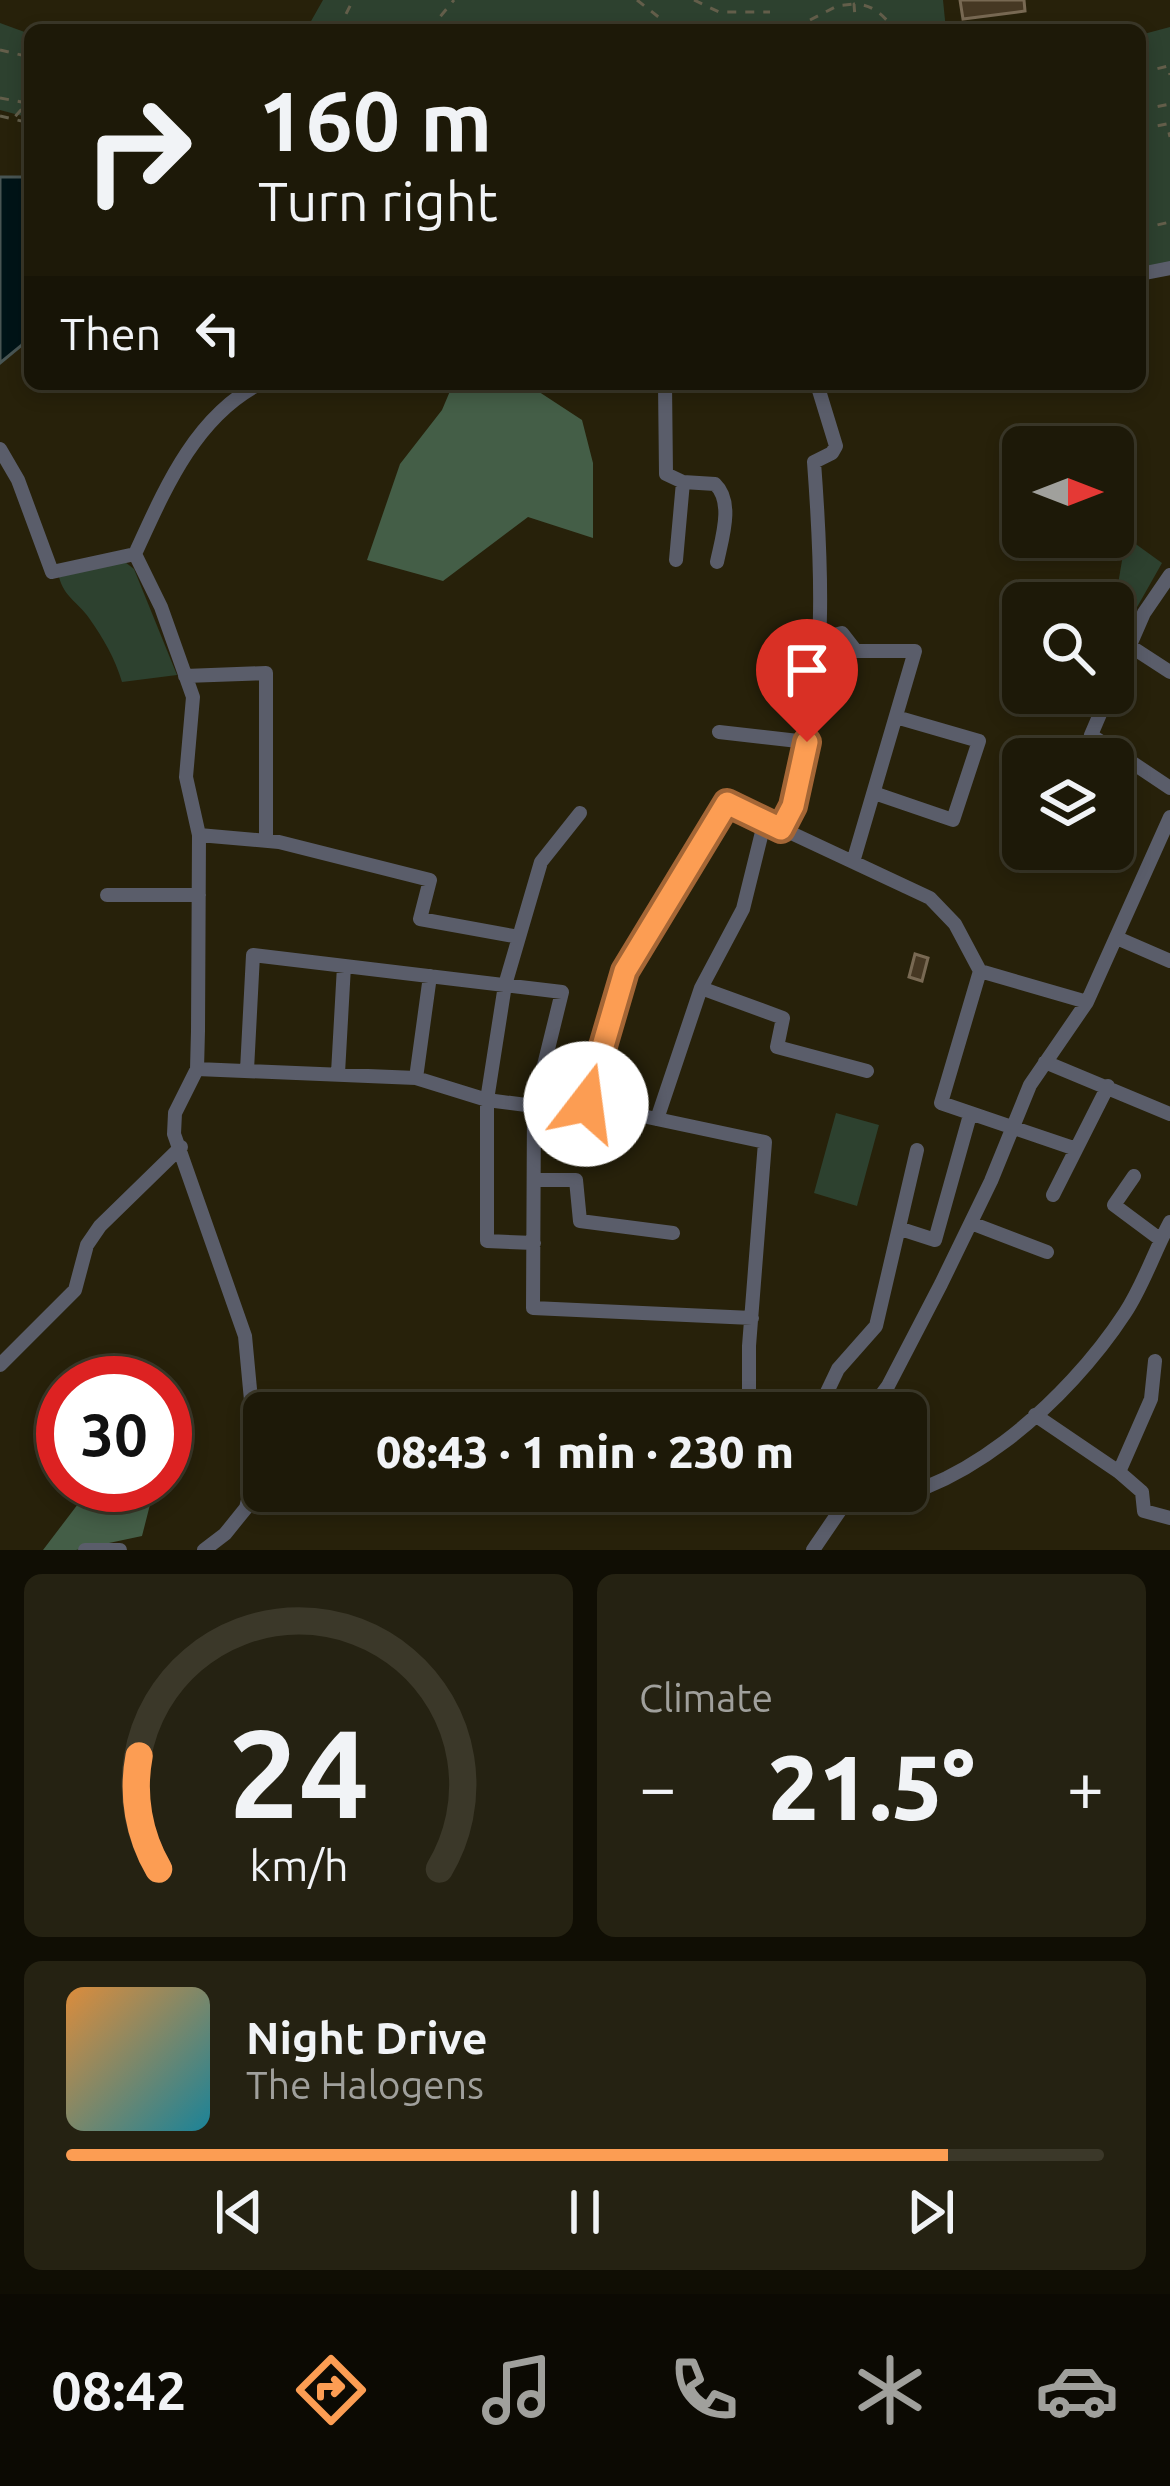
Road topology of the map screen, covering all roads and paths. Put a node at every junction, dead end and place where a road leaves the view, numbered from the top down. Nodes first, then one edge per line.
1 (454, 0) edge
2 (638, 0) edge
3 (694, 0) edge
4 (854, 2) edge
5 (770, 12) dead end
6 (724, 13) junction
7 (810, 20) dead end
8 (434, 24) edge
9 (668, 24) edge
10 (721, 24) edge
11 (890, 24) edge
12 (1146, 72) edge
13 (1170, 75) edge
14 (24, 106) edge
15 (0, 116) edge
16 (12, 120) junction
17 (24, 122) edge
18 (1146, 129) edge
19 (1170, 137) edge
20 (249, 390) edge
21 (665, 390) edge
22 (819, 390) edge
23 (0, 449) edge
24 (683, 482) junction
25 (135, 554) junction
26 (676, 560) dead end
27 (717, 562) dead end
28 (1170, 575) edge
29 (1134, 637) edge
30 (822, 638) junction
31 (1134, 649) edge
32 (1170, 673) edge
33 (185, 676) junction
34 (1100, 714) edge
35 (896, 717) junction
36 (719, 733) dead end
37 (807, 742) junction
38 (1170, 788) edge
39 (874, 793) junction
40 (580, 813) dead end
41 (1170, 817) edge
42 (765, 820) junction
43 (781, 829) junction
44 (200, 835) junction
45 (266, 841) junction
46 (853, 862) junction
47 (200, 895) junction
48 (106, 896) dead end
49 (519, 937) junction
50 (1117, 938) junction
51 (1170, 961) edge
52 (344, 966) junction
53 (980, 971) junction
54 (430, 976) junction
55 (505, 985) junction
56 (701, 988) junction
57 (1087, 1002) junction
58 (1045, 1062) junction
59 (196, 1069) junction
60 (247, 1070) junction
61 (867, 1071) dead end
62 (338, 1073) junction
63 (416, 1078) junction
64 (1108, 1086) junction
65 (487, 1100) junction
66 (586, 1104) junction
67 (534, 1106) junction
68 (970, 1114) junction
69 (1170, 1114) edge
70 (657, 1119) junction
71 (1013, 1126) junction
72 (181, 1147) junction
73 (1076, 1149) junction
74 (917, 1150) dead end
75 (1134, 1176) dead end
76 (534, 1180) junction
77 (1053, 1196) dead end
78 (1170, 1222) edge
79 (971, 1223) junction
80 (901, 1229) junction
81 (673, 1233) dead end
82 (935, 1240) junction
83 (1161, 1240) junction
84 (534, 1243) junction
85 (958, 1250) junction
86 (1047, 1252) dead end
87 (752, 1318) junction
88 (1155, 1360) dead end
89 (0, 1365) edge
90 (750, 1392) edge
91 (827, 1392) edge
92 (883, 1392) edge
93 (1035, 1415) junction
94 (1119, 1472) junction
95 (1170, 1519) edge
96 (86, 1550) edge
97 (120, 1550) edge
98 (204, 1550) edge
99 (813, 1550) edge

1 - 8 path
2 - 9 path
3 - 6 path
4 - 7 path
4 - 11 path
5 - 6 path
6 - 10 path
12 - 13 path
14 - 16 path
15 - 16 path
16 - 17 path
18 - 19 path
20 - 25 street
21 - 24 street
22 - 30 street
23 - 25 street
24 - 26 street
24 - 27 street
25 - 33 street
28 - 29 street
30 - 35 street
30 - 37 street
31 - 32 street
33 - 44 street
33 - 45 street
34 - 38 street
35 - 39 street
35 - 39 street
36 - 37 street
37 - 43 street
39 - 46 street
40 - 49 street
41 - 50 street
42 - 43 street
42 - 56 street
42 - 66 street
43 - 46 street
44 - 45 street
44 - 47 street
45 - 49 street
46 - 53 street
47 - 48 street
47 - 59 street
49 - 55 street
50 - 51 street
50 - 57 street
52 - 54 street
52 - 60 street
52 - 62 street
53 - 57 street
53 - 68 street
54 - 55 street
54 - 63 street
55 - 65 street
55 - 67 street
56 - 61 street
56 - 70 street
57 - 58 street
58 - 64 street
58 - 71 street
59 - 60 street
59 - 72 street
60 - 62 street
62 - 63 street
63 - 65 street
64 - 69 street
64 - 73 street
65 - 67 street
65 - 84 street
66 - 67 street
66 - 70 street
67 - 76 street
68 - 71 street
68 - 82 street
70 - 87 street
71 - 73 street
71 - 79 street
72 - 89 street
72 - 98 street
73 - 77 street
74 - 80 street
75 - 83 street
76 - 81 street
76 - 84 street
78 - 83 street
79 - 85 street
79 - 86 street
80 - 82 street
80 - 91 street
82 - 85 street
83 - 93 street
84 - 87 street
85 - 92 street
87 - 90 street
88 - 94 street
93 - 94 street
93 - 99 street
94 - 95 street
96 - 97 street

